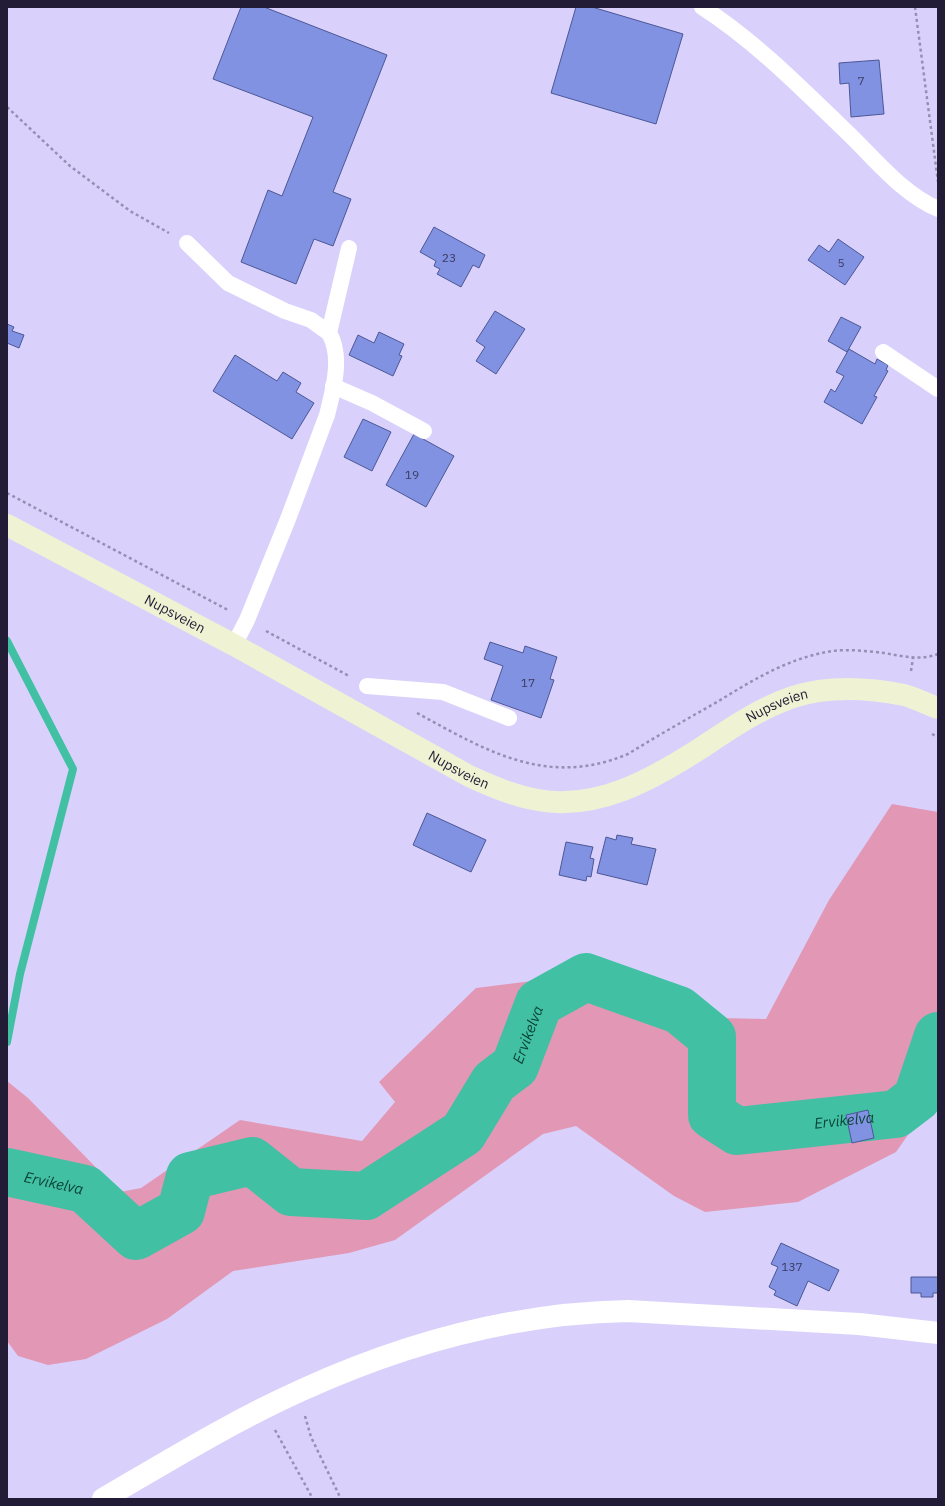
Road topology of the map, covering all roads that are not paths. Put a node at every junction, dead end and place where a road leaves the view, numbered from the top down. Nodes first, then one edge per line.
1 (702, 7) edge
2 (938, 209) edge
3 (187, 243) road end
4 (349, 248) dead end
5 (329, 333) junction
6 (884, 352) dead end
7 (333, 386) junction
8 (938, 389) edge
9 (424, 431) dead end
10 (7, 525) edge
11 (234, 645) junction
12 (367, 686) road end
13 (938, 708) edge
14 (509, 718) dead end
15 (938, 1333) edge
16 (103, 1499) edge

1 - 2 lane
3 - 5 lane
4 - 5 lane
5 - 7 lane
6 - 8 lane
7 - 9 lane
7 - 11 lane
10 - 11 main road, Nupsveien
11 - 13 main road, Nupsveien
12 - 14 lane
15 - 16 street

